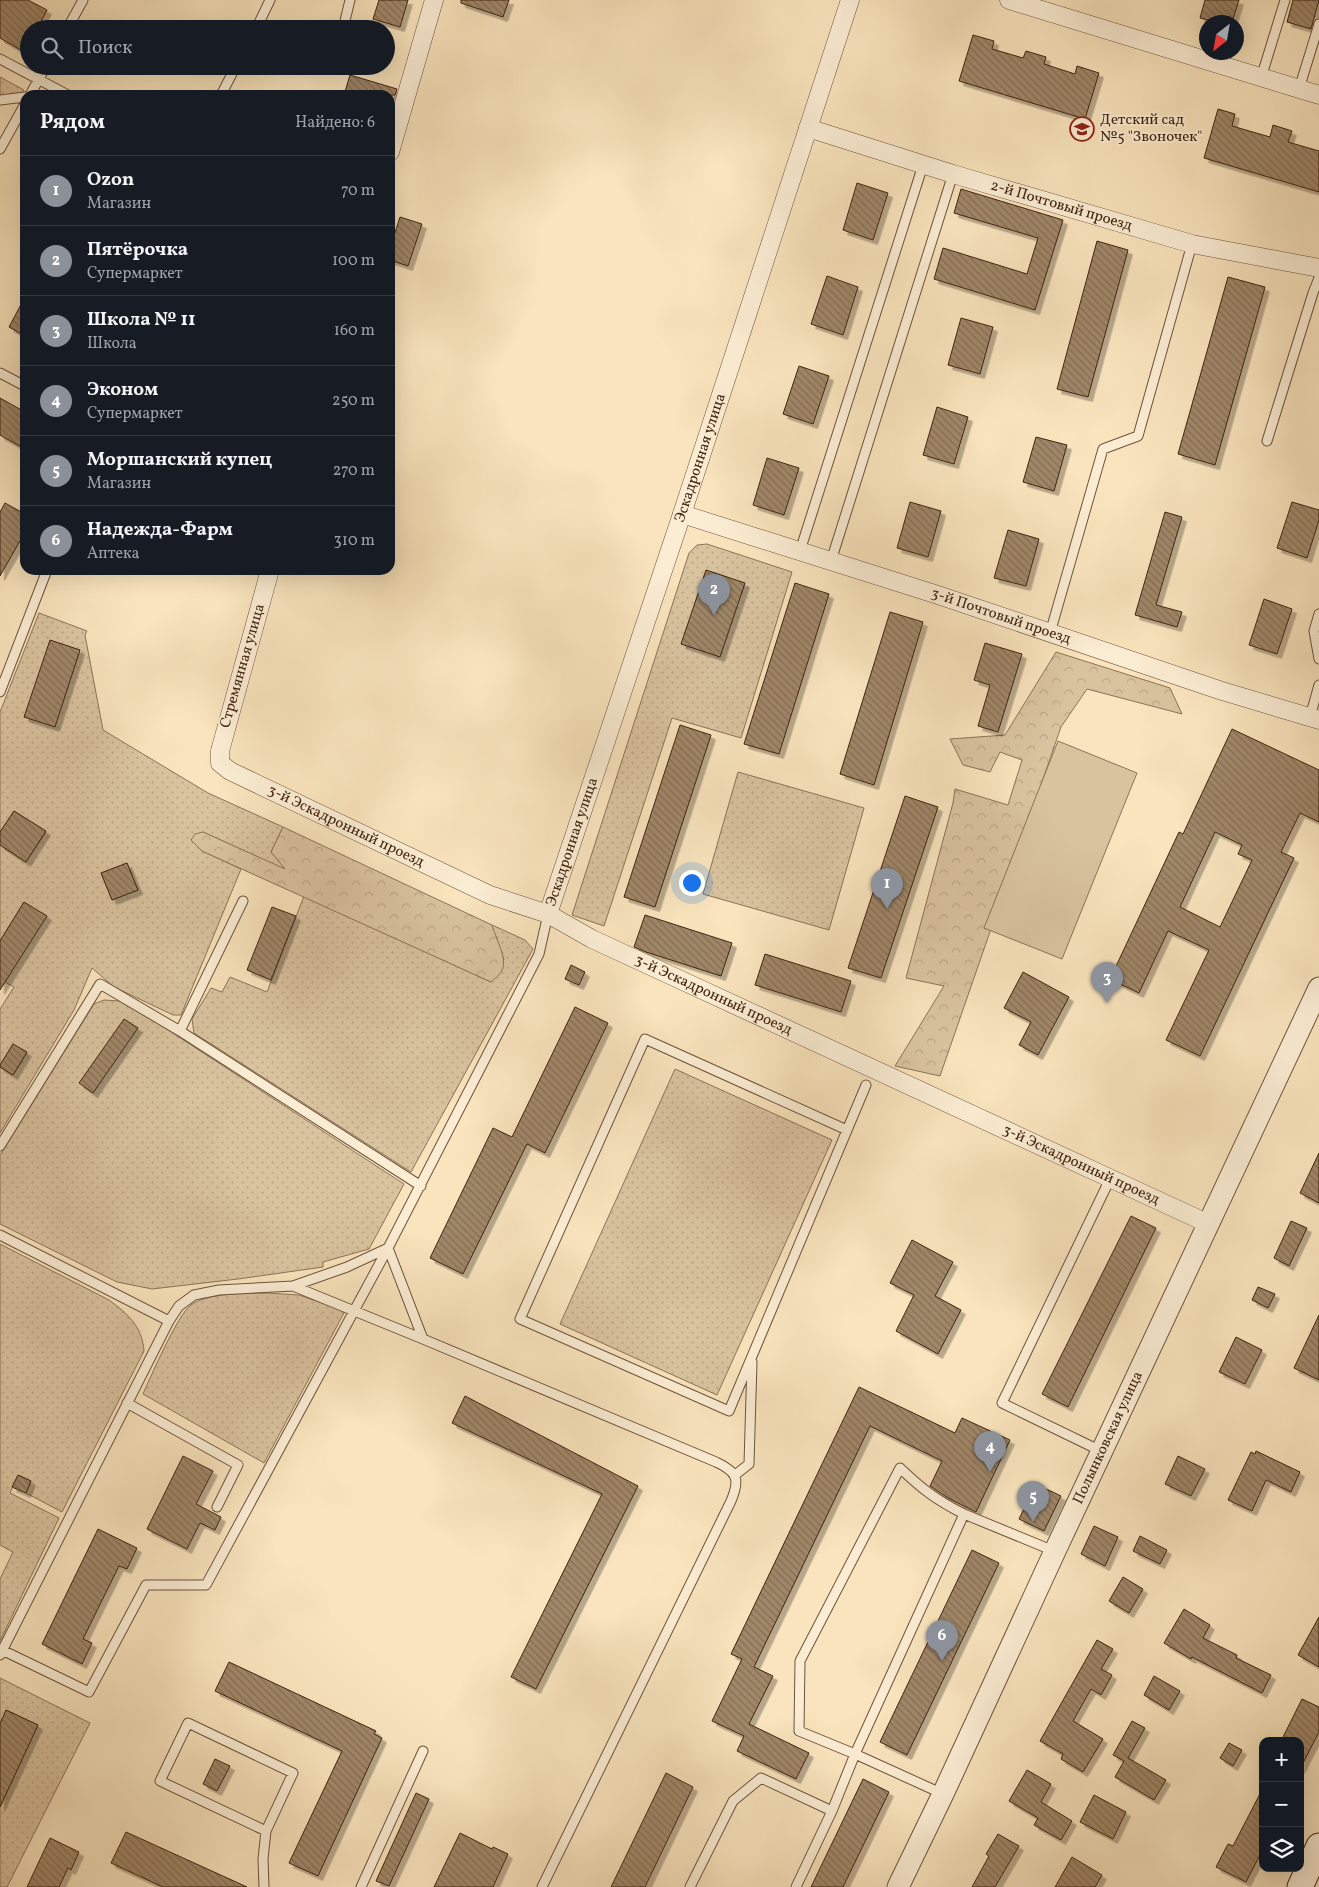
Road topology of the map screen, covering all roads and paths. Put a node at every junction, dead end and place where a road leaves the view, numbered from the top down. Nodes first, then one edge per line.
1 (83, 0) edge
2 (270, 0) edge
3 (350, 0) edge
4 (434, 0) edge
5 (850, 0) edge
6 (1009, 0) edge
7 (1285, 0) edge
8 (1039, 4) edge
9 (71, 20) edge
10 (260, 20) edge
11 (345, 20) edge
12 (1319, 24) edge
13 (0, 59) edge
14 (20, 69) edge
15 (31, 75) edge
16 (41, 75) edge
17 (231, 75) edge
18 (1261, 78) junction
19 (39, 79) junction
20 (1299, 89) junction
21 (33, 90) edge
22 (59, 90) edge
23 (224, 90) edge
24 (1319, 95) edge
25 (20, 98) edge
26 (0, 100) edge
27 (20, 113) edge
28 (808, 128) junction
29 (395, 135) edge
30 (0, 149) edge
31 (922, 165) junction
32 (953, 174) junction
33 (1192, 244) junction
34 (1319, 268) edge
35 (1319, 278) edge
36 (0, 373) edge
37 (20, 383) edge
38 (1267, 441) dead end
39 (682, 514) junction
40 (800, 551) junction
41 (831, 561) junction
42 (45, 575) edge
43 (269, 575) edge
44 (1319, 614) edge
45 (1050, 633) junction
46 (1319, 659) edge
47 (1319, 685) edge
48 (0, 692) edge
49 (1314, 719) edge
50 (220, 763) joint
51 (244, 901) dead end
52 (548, 914) junction
53 (1319, 988) edge
54 (180, 1031) junction
55 (866, 1086) dead end
56 (847, 1130) junction
57 (0, 1146) edge
58 (1110, 1179) junction
59 (421, 1186) junction
60 (1209, 1224) junction
61 (0, 1234) edge
62 (388, 1248) junction
63 (293, 1286) junction
64 (354, 1311) junction
65 (169, 1321) junction
66 (423, 1339) junction
67 (752, 1357) junction
68 (127, 1403) junction
69 (1102, 1451) junction
70 (735, 1475) junction
71 (217, 1507) dead end
72 (964, 1514) junction
73 (1055, 1551) junction
74 (1, 1653) edge
75 (422, 1751) dead end
76 (855, 1754) junction
77 (943, 1794) junction
78 (832, 1811) junction
79 (266, 1831) junction
80 (1319, 1846) edge
81 (264, 1887) edge
82 (361, 1887) edge
83 (542, 1887) edge
84 (690, 1887) edge
85 (796, 1887) edge
86 (898, 1887) edge
87 (1300, 1887) edge

1 - 9 lane
2 - 10 lane
3 - 11 lane
4 - 29 street
5 - 28 street, Эскадронная улица
6 - 8 street
7 - 18 lane
8 - 18 street
12 - 20 lane
13 - 14 lane
15 - 19 lane
16 - 19 lane
17 - 23 lane
18 - 20 street
19 - 21 lane
19 - 22 lane
20 - 24 street
25 - 26 lane
27 - 30 lane
28 - 31 street, 2-й Почтовый проезд
28 - 39 street, Эскадронная улица
31 - 32 street, 2-й Почтовый проезд
31 - 40 lane
32 - 33 street, 2-й Почтовый проезд
32 - 41 lane
33 - 34 street, 2-й Почтовый проезд
33 - 45 lane
35 - 38 lane
36 - 37 lane
39 - 40 street, 3-й Почтовый проезд
39 - 52 street, Эскадронная улица
40 - 41 street, 3-й Почтовый проезд
41 - 45 street, 3-й Почтовый проезд
42 - 48 lane
43 - 50 street, Стремянная улица
44 - 46 lane
45 - 49 street, 3-й Почтовый проезд
47 - 49 lane
50 - 52 street, 3-й Эскадронный проезд
51 - 54 lane
52 - 58 street, 3-й Эскадронный проезд
52 - 59 lane
53 - 60 street, Полынковская улица
54 - 57 lane
54 - 59 lane
55 - 56 lane
56 - 67 lane
56 - 67 lane
58 - 60 street, 3-й Эскадронный проезд
58 - 69 lane
59 - 62 lane
60 - 69 street, Полынковская улица
61 - 65 lane
62 - 63 lane
62 - 64 lane
62 - 66 lane
63 - 64 lane
63 - 65 lane
64 - 66 lane
64 - 74 lane
65 - 68 lane
66 - 70 lane
67 - 70 lane
68 - 71 lane
68 - 74 lane
69 - 73 street, Полынковская улица
70 - 83 lane
72 - 73 lane
72 - 76 lane
72 - 76 lane
73 - 77 street, Полынковская улица
75 - 82 lane
76 - 77 lane
76 - 78 lane
77 - 86 street, Полынковская улица
78 - 84 lane
78 - 85 lane
79 - 79 lane
79 - 81 lane
80 - 87 main road

